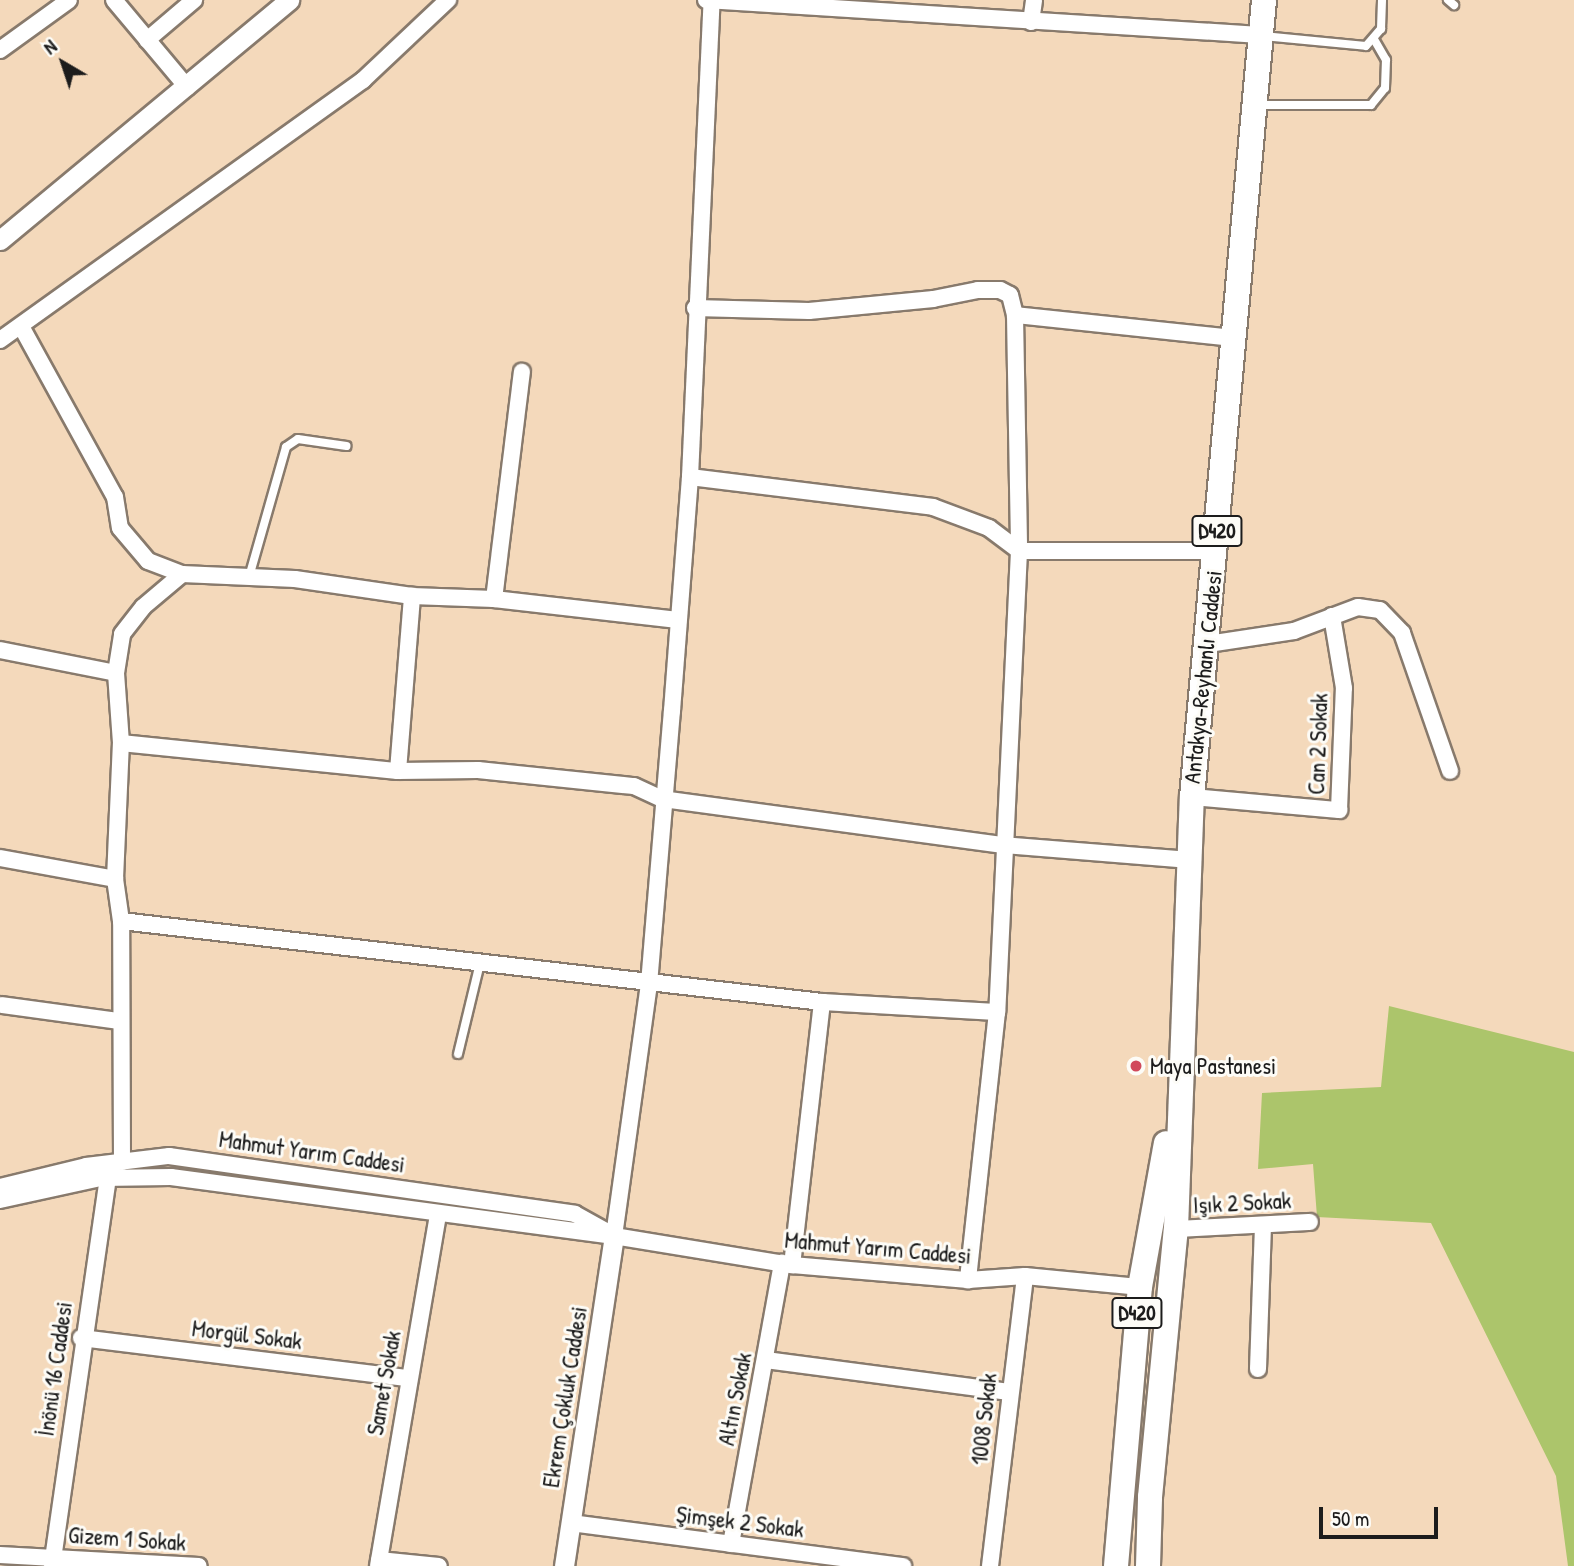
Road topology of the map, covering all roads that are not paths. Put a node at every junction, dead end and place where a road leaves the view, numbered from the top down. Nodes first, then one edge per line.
1 (69, 0) edge
2 (114, 0) edge
3 (194, 0) edge
4 (289, 0) edge
5 (448, 0) edge
6 (706, 0) edge
7 (712, 0) edge
8 (1034, 0) edge
9 (1264, 0) edge
10 (1382, 0) edge
11 (1031, 22) junction
12 (1260, 36) junction
13 (1374, 39) junction
14 (146, 40) junction
15 (0, 50) edge
16 (187, 87) junction
17 (1255, 105) junction
18 (0, 240) edge
19 (695, 307) junction
20 (1015, 315) junction
21 (22, 328) junction
22 (1235, 338) junction
23 (0, 340) edge
24 (522, 372) dead end
25 (346, 446) dead end
26 (690, 477) junction
27 (1019, 551) junction
28 (1216, 551) junction
29 (182, 575) junction
30 (249, 577) junction
31 (412, 596) junction
32 (494, 599) junction
33 (1332, 616) junction
34 (678, 620) junction
35 (1208, 644) junction
36 (0, 650) edge
37 (116, 673) junction
38 (121, 743) junction
39 (398, 771) junction
40 (1450, 771) dead end
41 (1192, 797) junction
42 (662, 799) junction
43 (1003, 845) junction
44 (0, 858) edge
45 (1191, 860) junction
46 (115, 879) junction
47 (121, 921) junction
48 (480, 962) junction
49 (649, 984) junction
50 (822, 1002) junction
51 (2, 1005) dead end
52 (997, 1012) junction
53 (119, 1021) junction
54 (458, 1054) dead end
55 (1180, 1063) junction
56 (122, 1162) junction
57 (108, 1178) junction
58 (0, 1186) edge
59 (0, 1200) edge
60 (438, 1214) junction
61 (1310, 1222) dead end
62 (1262, 1225) junction
63 (1176, 1229) junction
64 (614, 1236) junction
65 (787, 1264) junction
66 (1025, 1276) junction
67 (968, 1280) junction
68 (1140, 1287) junction
69 (81, 1338) junction
70 (766, 1360) junction
71 (1258, 1369) dead end
72 (407, 1378) junction
73 (1010, 1392) junction
74 (571, 1523) junction
75 (731, 1544) junction
76 (0, 1555) edge
77 (52, 1561) edge
78 (377, 1564) edge
79 (199, 1566) edge
80 (439, 1566) edge
81 (564, 1566) edge
82 (903, 1566) edge
83 (990, 1566) edge
84 (1116, 1566) edge
85 (1148, 1566) edge

1 - 15 street
2 - 14 street
3 - 14 street
4 - 16 street
5 - 21 street
6 - 7 street
7 - 11 street
7 - 19 street
8 - 11 street
9 - 12 main road, Antakya-Reyhanlı Caddesi / D420
10 - 13 lane
11 - 12 street
12 - 13 lane
12 - 17 main road, Antakya-Reyhanlı Caddesi / D420
13 - 17 lane
14 - 16 street
16 - 18 street
17 - 22 main road, Antakya-Reyhanlı Caddesi / D420
19 - 20 street
19 - 26 street
20 - 22 street
20 - 27 street
21 - 23 street
21 - 29 street
22 - 28 main road, Antakya-Reyhanlı Caddesi / D420
24 - 32 street
25 - 30 lane
26 - 27 street
26 - 34 street
27 - 28 street
27 - 43 street
28 - 35 main road, Antakya-Reyhanlı Caddesi / D420
29 - 30 street
29 - 37 street
30 - 31 street
31 - 32 street
31 - 39 street
32 - 34 street
33 - 35 street
33 - 40 street
33 - 41 street, Can 2 Sokak
34 - 42 street
35 - 41 main road, Antakya-Reyhanlı Caddesi / D420
36 - 37 street
37 - 38 street
38 - 39 street
38 - 46 street
39 - 42 street
41 - 45 main road, Antakya-Reyhanlı Caddesi / D420
42 - 43 street
42 - 49 street
43 - 45 street
43 - 52 street
44 - 46 street
45 - 55 main road, Antakya-Reyhanlı Caddesi / D420
46 - 47 street
47 - 48 street
47 - 53 street
48 - 49 street
48 - 54 lane
49 - 50 street
49 - 64 street
50 - 52 street
50 - 65 street, Altın Sokak
51 - 53 street
52 - 67 street
53 - 56 street
55 - 63 main road, Antakya-Reyhanlı Caddesi / D420
55 - 68 main road, Antakya-Reyhanlı Caddesi / D420
56 - 58 street, Mahmut Yarım Caddesi
56 - 64 street, Mahmut Yarım Caddesi
57 - 59 street, Mahmut Yarım Caddesi
57 - 60 street, Mahmut Yarım Caddesi
57 - 69 street, İnönü 16 Caddesi
60 - 64 street, Mahmut Yarım Caddesi
60 - 72 street, Samet Sokak
61 - 62 street, Işık 2 Sokak
62 - 63 street, Işık 2 Sokak
62 - 71 street
63 - 85 main road, Antakya-Reyhanlı Caddesi / D420
64 - 65 street, Mahmut Yarım Caddesi
64 - 74 street, Ekrem Çokluk Caddesi
65 - 67 street, Mahmut Yarım Caddesi
65 - 70 street, Altın Sokak
66 - 67 street, Mahmut Yarım Caddesi
66 - 68 street, Mahmut Yarım Caddesi
66 - 73 street, 1008 Sokak
68 - 84 main road, Antakya-Reyhanlı Caddesi / D420
69 - 72 street, Morgül Sokak
69 - 77 street, İnönü 16 Caddesi
70 - 73 street
70 - 75 street, Altın Sokak
72 - 78 street, Samet Sokak
73 - 83 street, 1008 Sokak
74 - 75 street, Şimşek 2 Sokak
74 - 81 street, Ekrem Çokluk Caddesi
75 - 82 street, Şimşek 2 Sokak
76 - 77 street, Gizem 1 Sokak
77 - 79 street, Gizem 1 Sokak
78 - 80 street

